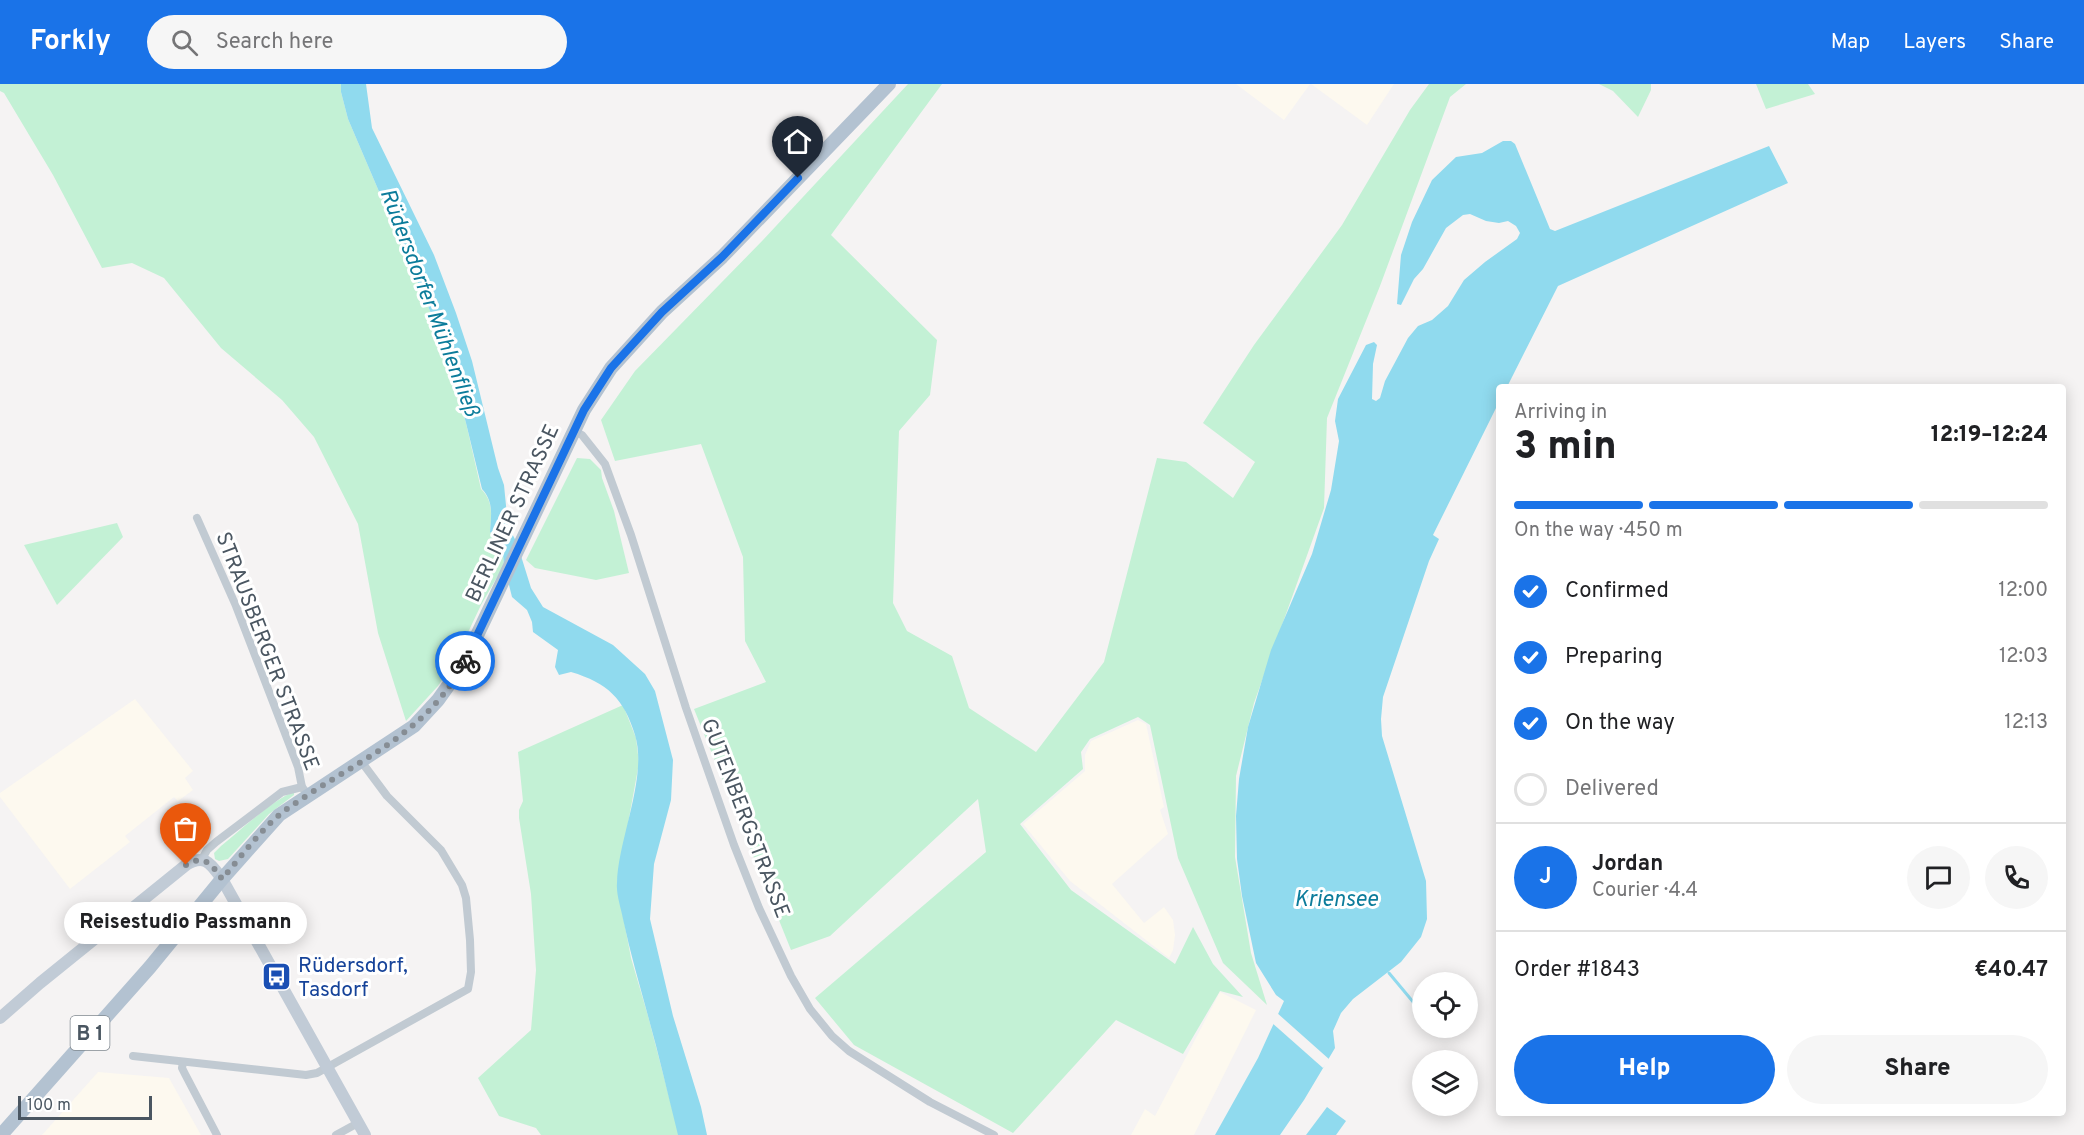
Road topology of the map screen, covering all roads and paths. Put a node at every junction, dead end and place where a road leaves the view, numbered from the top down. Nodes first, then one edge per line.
1 (889, 84) edge
2 (574, 431) junction
3 (197, 518) dead end
4 (361, 761) junction
5 (305, 791) junction
6 (202, 859) junction
7 (222, 879) junction
8 (0, 1018) edge
9 (133, 1056) dead end
10 (183, 1062) junction
11 (327, 1067) junction
12 (358, 1123) junction
13 (1, 1135) edge
14 (217, 1135) edge
15 (336, 1135) edge
16 (365, 1135) edge
17 (994, 1135) edge

1 - 2 main road, BERLINER STRASSE / B 1
2 - 4 main road, BERLINER STRASSE / B 1
2 - 17 street, GUTENBERGSTRASSE
3 - 5 street, STRAUSBERGER STRASSE
4 - 5 main road, BERLINER STRASSE / B 1
4 - 11 street
5 - 6 street
5 - 7 main road, BERLINER STRASSE / B 1
6 - 7 main road
6 - 8 main road
7 - 11 main road
7 - 13 main road, BERLINER STRASSE / B 1
9 - 10 street
10 - 11 street
10 - 14 street
11 - 12 main road
12 - 15 street
12 - 16 main road

